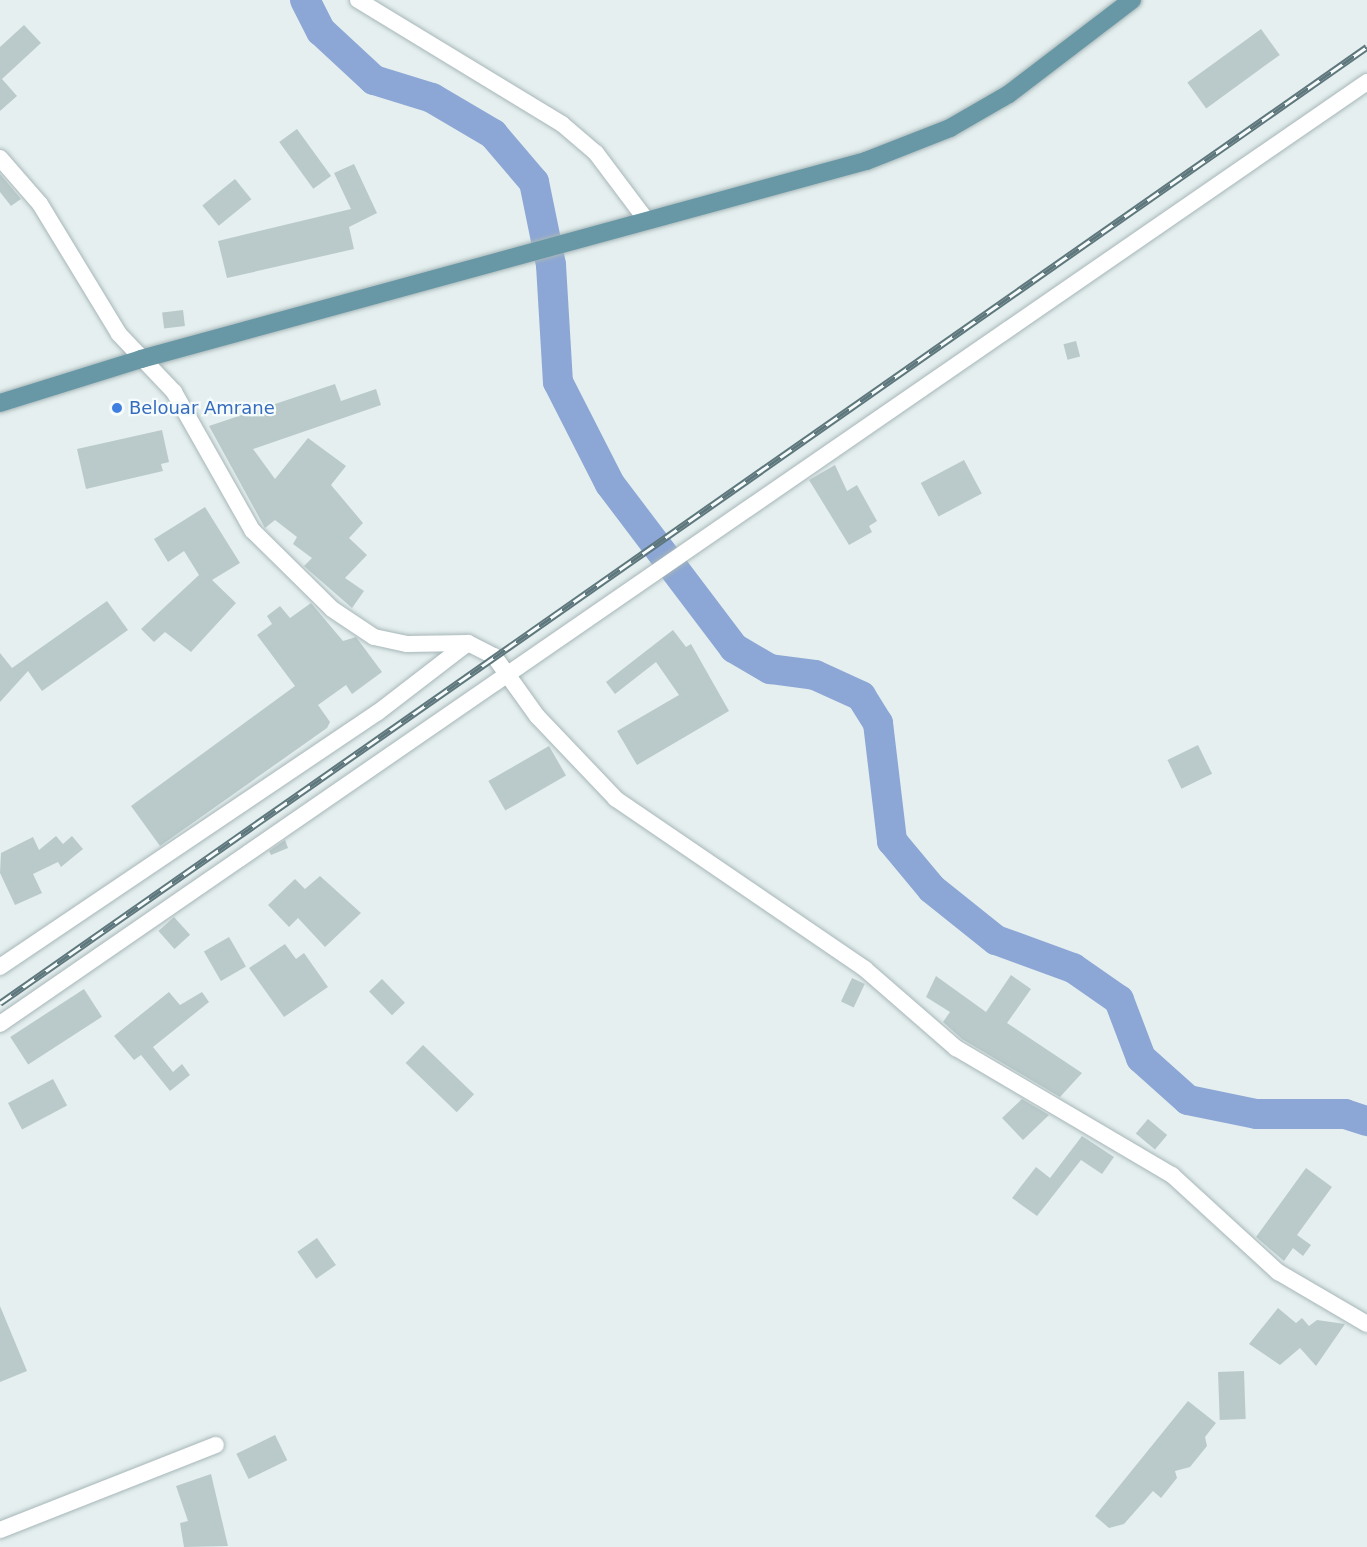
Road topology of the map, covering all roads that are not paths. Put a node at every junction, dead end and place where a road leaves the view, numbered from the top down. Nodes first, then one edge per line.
1 (358, 0) edge
2 (1132, 0) edge
3 (1367, 82) edge
4 (0, 158) edge
5 (647, 221) junction
6 (141, 359) junction
7 (0, 404) edge
8 (468, 643) junction
9 (505, 674) junction
10 (0, 967) edge
11 (0, 1024) edge
12 (1367, 1324) edge
13 (216, 1445) dead end
14 (0, 1530) edge

1 - 5 street
2 - 5 main road
3 - 9 street
4 - 6 street
5 - 6 main road
6 - 7 main road
6 - 8 street
8 - 9 street
8 - 10 street
9 - 11 street
9 - 12 street
13 - 14 street

